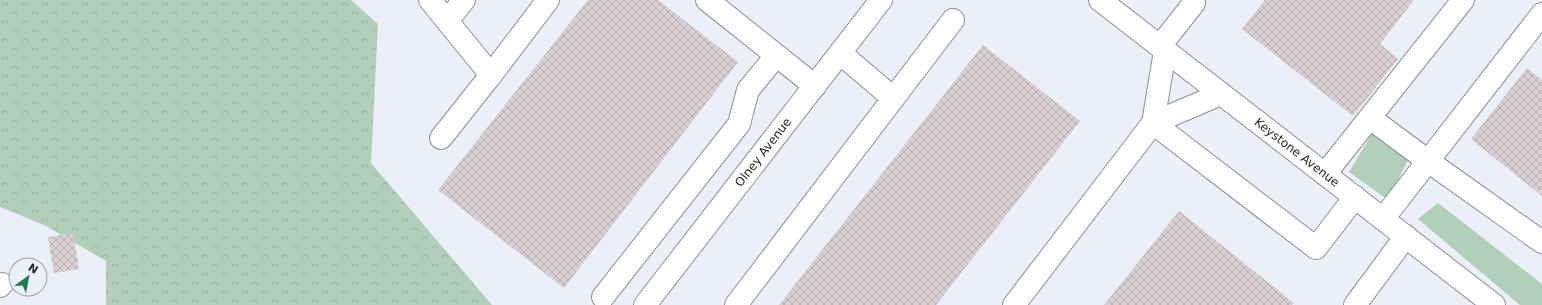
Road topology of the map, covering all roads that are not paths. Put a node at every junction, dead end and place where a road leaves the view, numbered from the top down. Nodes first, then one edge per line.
1 (430, 0) edge
2 (464, 0) edge
3 (548, 0) edge
4 (707, 0) edge
5 (880, 0) edge
6 (1100, 0) edge
7 (1463, 0) edge
8 (1194, 3) dead end
9 (1542, 14) edge
10 (953, 20) dead end
11 (448, 21) junction
12 (1163, 48) junction
13 (840, 53) junction
14 (776, 56) junction
15 (491, 75) junction
16 (815, 86) junction
17 (1221, 94) junction
18 (892, 98) junction
19 (1370, 118) junction
20 (1153, 123) junction
21 (442, 138) dead end
22 (1428, 161) junction
23 (1325, 174) junction
24 (1355, 198) junction
25 (1383, 219) junction
26 (1406, 236) junction
27 (1542, 242) edge
28 (603, 297) dead end
29 (645, 305) edge
30 (736, 305) edge
31 (1014, 305) edge
32 (1355, 305) edge
33 (1494, 305) edge

1 - 11 street
2 - 11 street
3 - 15 street
4 - 14 street
5 - 13 street, Olney Avenue
6 - 12 street, Keystone Avenue
7 - 19 street
8 - 12 street
9 - 22 street
10 - 18 street
11 - 15 street
12 - 17 street, Keystone Avenue
12 - 20 street
13 - 16 street, Olney Avenue
13 - 18 street
14 - 16 street
14 - 28 street
15 - 21 street
16 - 29 street, Olney Avenue
17 - 20 street
17 - 23 street, Keystone Avenue
18 - 30 street
19 - 22 street
19 - 23 street
20 - 24 street
20 - 31 street
22 - 25 street
22 - 27 street
23 - 24 street, Keystone Avenue
24 - 25 street, Keystone Avenue
25 - 26 street, Keystone Avenue
26 - 32 street
26 - 33 street, Keystone Avenue

